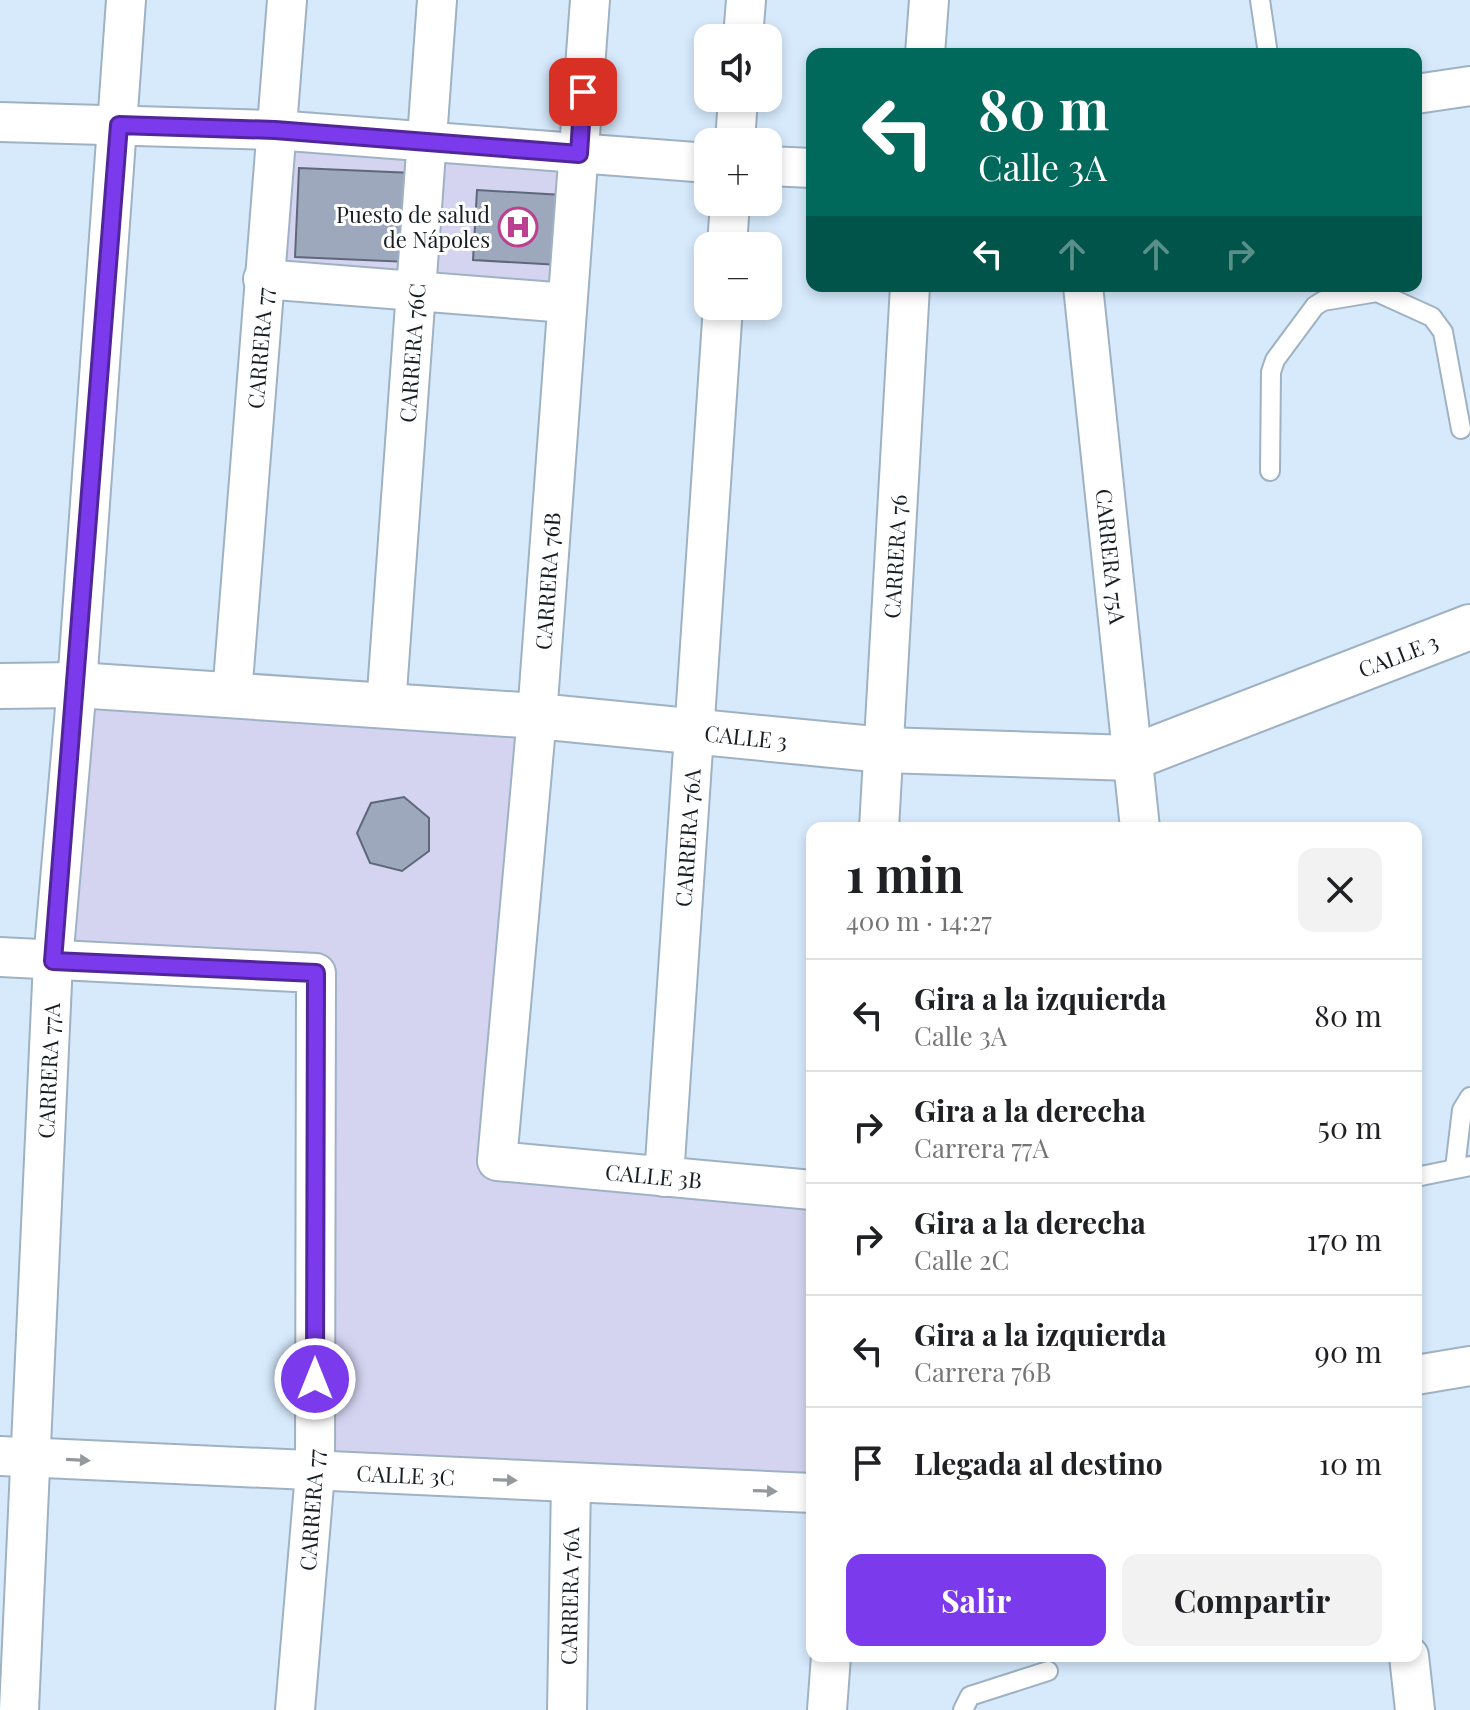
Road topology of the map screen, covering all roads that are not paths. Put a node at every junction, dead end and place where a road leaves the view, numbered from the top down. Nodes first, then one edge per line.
1 (126, 0) edge
2 (287, 0) edge
3 (437, 0) edge
4 (590, 0) edge
5 (746, 0) edge
6 (929, 0) edge
7 (1260, 0) edge
8 (744, 24) edge
9 (925, 48) edge
10 (1267, 48) edge
11 (1470, 86) edge
12 (1422, 93) edge
13 (0, 122) edge
14 (119, 125) junction
15 (275, 130) junction
16 (427, 142) junction
17 (579, 154) junction
18 (694, 162) edge
19 (782, 167) edge
20 (806, 168) edge
21 (263, 279) junction
22 (416, 291) junction
23 (910, 292) edge
24 (1084, 292) edge
25 (1355, 292) edge
26 (1377, 292) edge
27 (567, 303) junction
28 (722, 320) edge
29 (1461, 429) dead end
30 (1270, 471) dead end
31 (1470, 627) edge
32 (77, 685) junction
33 (0, 686) edge
34 (232, 695) junction
35 (386, 706) junction
36 (537, 716) junction
37 (694, 732) junction
38 (884, 750) junction
39 (1131, 758) junction
40 (879, 822) edge
41 (1139, 822) edge
42 (0, 957) edge
43 (53, 961) junction
44 (1470, 1097) edge
45 (497, 1161) joint
46 (1463, 1167) edge
47 (1422, 1176) edge
48 (664, 1177) junction
49 (806, 1189) edge
50 (1470, 1366) edge
51 (1422, 1374) edge
52 (14, 1457) edge
53 (315, 1473) junction
54 (571, 1483) junction
55 (806, 1493) edge
56 (831, 1662) edge
57 (1410, 1662) edge
58 (1048, 1671) dead end
59 (19, 1710) edge
60 (295, 1710) edge
61 (567, 1710) edge
62 (827, 1710) edge
63 (963, 1710) edge
64 (1415, 1710) edge

1 - 14 street, CARRERA 77A
2 - 15 street, CARRERA 77
3 - 16 street, CARRERA 76C
4 - 17 street, CARRERA 76B
5 - 8 street
6 - 9 street
7 - 10 lane
11 - 12 street
13 - 14 street
14 - 15 street
14 - 32 street, CARRERA 77A
15 - 16 street
15 - 21 street, CARRERA 77
16 - 17 street
16 - 22 street, CARRERA 76C
17 - 18 street
17 - 27 street, CARRERA 76B
19 - 20 street
21 - 22 street
21 - 34 street, CARRERA 77
22 - 27 street
22 - 35 street, CARRERA 76C
23 - 38 street, CARRERA 76
24 - 39 street, CARRERA 75A
25 - 30 lane
26 - 29 lane
27 - 36 street, CARRERA 76B
28 - 37 street, CARRERA 76A
31 - 39 street, CALLE 3
32 - 33 street, CALLE 3
32 - 34 street, CALLE 3
32 - 43 street, CARRERA 77A
34 - 35 street, CALLE 3
35 - 36 street, CALLE 3
36 - 37 street, CALLE 3
36 - 45 street, CARRERA 76B
37 - 38 street, CALLE 3
37 - 48 street, CARRERA 76A
38 - 39 street, CALLE 3
38 - 40 street, CARRERA 76
39 - 41 street, CARRERA 75A
42 - 43 street
43 - 52 street, CARRERA 77A
43 - 53 street, CARRERA 77
44 - 46 lane
45 - 48 street, CALLE 3B
46 - 47 lane
48 - 49 street, CALLE 3B
50 - 51 street
52 -> 53 street, CALLE 3C
52 - 59 street, CARRERA 77A
53 -> 54 street, CALLE 3C
53 - 60 street, CARRERA 77
54 -> 55 street, CALLE 3C
54 - 61 street, CARRERA 76A
56 - 62 street
57 - 64 street
58 - 63 lane

